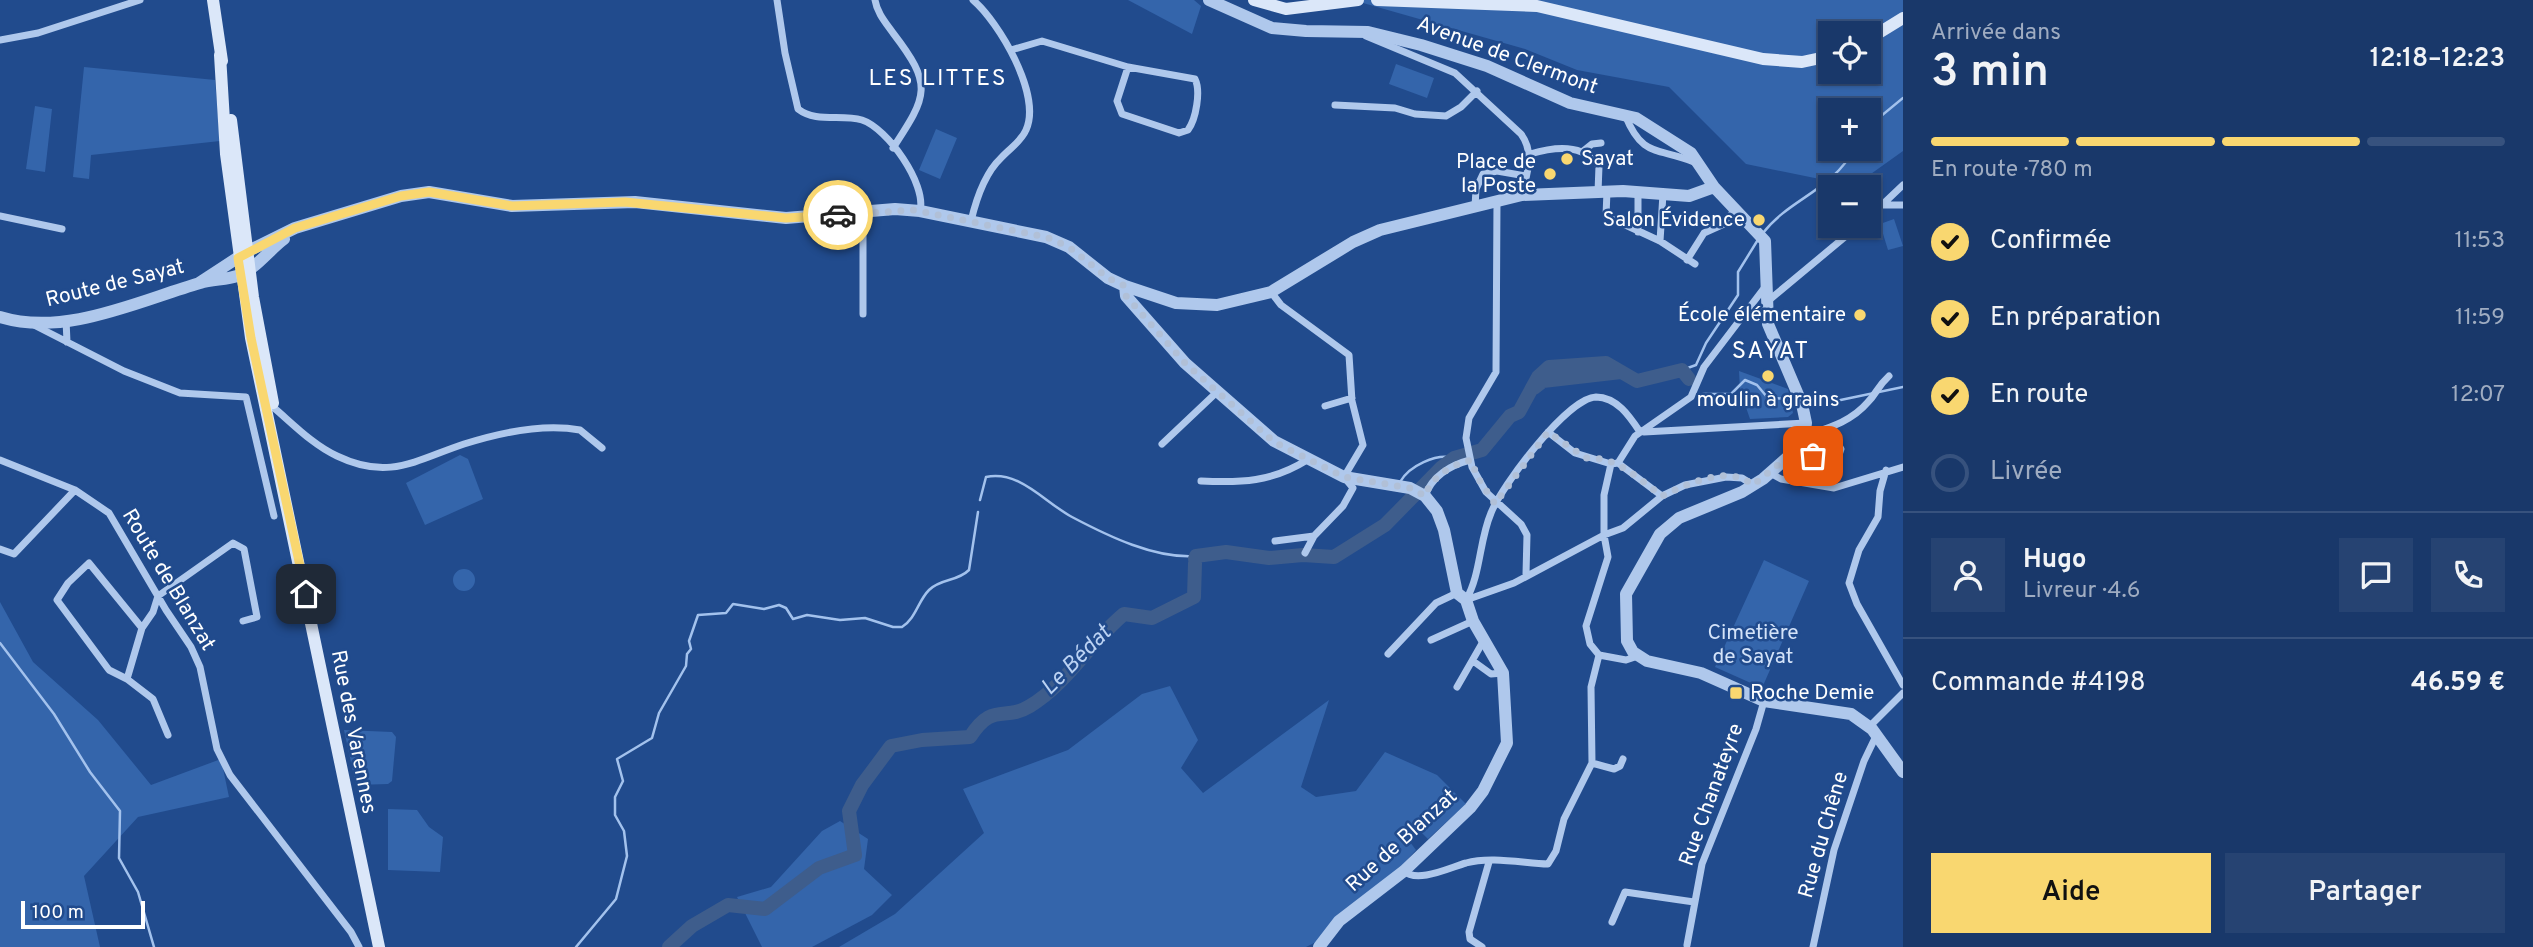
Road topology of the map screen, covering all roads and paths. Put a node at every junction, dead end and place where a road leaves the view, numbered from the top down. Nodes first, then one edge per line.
1 (140, 0) edge
2 (213, 0) edge
3 (777, 0) edge
4 (875, 0) edge
5 (973, 0) edge
6 (1209, 0) edge
7 (1254, 0) edge
8 (1358, 0) edge
9 (1377, 0) edge
10 (1903, 18) edge
11 (1360, 31) junction
12 (1881, 31) edge
13 (0, 40) edge
14 (1012, 50) junction
15 (1818, 59) edge
16 (1128, 67) junction
17 (1477, 91) junction
18 (1335, 105) dead end
19 (1625, 115) junction
20 (1601, 143) dead end
21 (892, 148) junction
22 (1582, 152) junction
23 (1530, 154) junction
24 (1698, 164) junction
25 (1526, 176) junction
26 (1903, 185) edge
27 (1714, 187) junction
28 (1638, 191) junction
29 (1603, 192) junction
30 (1662, 194) junction
31 (1522, 195) junction
32 (1497, 201) junction
33 (1881, 205) joint
34 (1903, 205) edge
35 (1475, 206) junction
36 (1735, 209) junction
37 (920, 211) junction
38 (863, 212) junction
39 (0, 216) edge
40 (971, 221) junction
41 (302, 227) junction
42 (62, 229) dead end
43 (1638, 232) junction
44 (1844, 238) edge
45 (1660, 241) junction
46 (243, 255) junction
47 (1687, 260) junction
48 (1695, 264) dead end
49 (245, 271) junction
50 (199, 283) junction
51 (1125, 286) junction
52 (1765, 287) junction
53 (1271, 292) junction
54 (1766, 304) junction
55 (863, 314) dead end
56 (0, 317) edge
57 (66, 320) junction
58 (31, 324) junction
59 (67, 342) junction
60 (1889, 376) dead end
61 (1216, 391) junction
62 (1352, 398) junction
63 (1325, 407) dead end
64 (270, 408) junction
65 (1830, 428) junction
66 (1805, 429) junction
67 (1548, 432) junction
68 (1640, 432) junction
69 (1162, 444) dead end
70 (602, 448) dead end
71 (1795, 451) junction
72 (1469, 455) junction
73 (0, 460) edge
74 (1307, 460) junction
75 (1615, 464) junction
76 (1903, 467) edge
77 (1886, 470) junction
78 (1770, 473) junction
79 (1344, 477) junction
80 (1201, 481) dead end
81 (1368, 482) junction
82 (1753, 485) junction
83 (1353, 488) junction
84 (75, 491) junction
85 (1419, 493) junction
86 (1662, 496) junction
87 (1495, 504) junction
88 (274, 516) dead end
89 (1604, 535) junction
90 (1314, 536) junction
91 (1275, 541) dead end
92 (0, 549) edge
93 (1305, 553) dead end
94 (1526, 574) junction
95 (158, 596) junction
96 (1462, 596) junction
97 (243, 621) dead end
98 (1473, 621) junction
99 (142, 628) junction
100 (1484, 639) junction
101 (1431, 640) dead end
102 (1388, 654) dead end
103 (1599, 655) junction
104 (1638, 656) junction
105 (1473, 661) junction
106 (1503, 673) junction
107 (127, 679) junction
108 (1903, 685) edge
109 (1457, 687) dead end
110 (1903, 693) edge
111 (1763, 701) junction
112 (1873, 731) junction
113 (168, 735) dead end
114 (1623, 759) dead end
115 (1592, 763) junction
116 (1903, 772) edge
117 (1489, 862) junction
118 (1404, 870) junction
119 (1694, 902) junction
120 (1612, 922) dead end
121 (1686, 946) edge
122 (359, 947) edge
123 (379, 947) edge
124 (1319, 947) edge
125 (1482, 947) edge
126 (1696, 947) edge
127 (1813, 947) edge

1 - 13 street
2 - 46 main road, Rue des Varennes
3 - 21 street
4 - 21 street
5 - 14 street
6 - 11 street, Avenue de Clermont
7 - 8 main road
9 - 15 main road
10 - 12 main road
11 - 17 street
11 - 19 street, Avenue de Clermont
14 - 16 street
14 - 40 street
16 - 16 street
17 - 18 street
17 - 23 street
19 - 24 street, Avenue de Clermont
19 - 24 street
20 - 22 street
21 - 37 street
22 - 23 street
22 - 29 street
23 - 25 street
24 - 27 street, Avenue de Clermont
25 - 31 street
25 - 35 street
26 - 33 street
27 - 30 street
27 - 36 street, Avenue de Clermont
28 - 29 street
28 - 30 street
28 - 43 street
29 - 31 street
29 - 43 street
30 - 45 street
31 - 32 street
32 - 35 street
32 - 72 street
33 - 34 street
35 - 53 street
36 - 47 street
36 - 52 street, Avenue de Clermont
37 - 38 street, Route de Sayat
37 - 40 street, Route de Sayat
38 - 41 street, Route de Sayat
38 - 55 street
39 - 42 street
40 - 51 street, Route de Sayat
41 - 46 street, Route de Sayat
41 - 49 street, Route de Sayat
43 - 45 street
44 - 54 street
45 - 47 street
46 - 49 main road, Rue des Varennes
46 - 50 street, Route de Sayat
47 - 48 street
49 - 50 street, Route de Sayat
49 - 64 main road, Rue des Varennes
50 - 57 street, Route de Sayat
51 - 53 street
51 - 61 street
52 - 54 street, Avenue de Clermont
52 - 68 street
53 - 62 street
54 - 66 street, Avenue de Clermont
56 - 58 street, Route de Sayat
57 - 58 street, Route de Sayat
57 - 59 street
58 - 59 street
59 - 88 street
60 - 65 street
61 - 69 street
61 - 74 street
62 - 63 street
62 - 79 street
64 - 70 street
64 - 123 main road, Rue des Varennes
65 - 66 street
65 - 71 street
66 - 68 street
66 - 71 street
67 - 68 street
67 - 75 street
67 - 87 street
68 - 75 street
71 - 78 street
72 - 85 street
72 - 87 street
73 - 84 street, Route de Blanzat
74 - 79 street
74 - 80 street
75 - 86 street
75 - 89 street
76 - 77 street
77 - 78 street
77 - 108 street
78 - 82 street
79 - 81 street
79 - 83 street
81 - 83 street
81 - 85 street
82 - 86 street
82 - 104 street
83 - 90 street
84 - 92 street
84 - 95 street, Route de Blanzat
85 - 96 street, Rue de Blanzat
86 - 89 street
87 - 94 street
87 - 96 street
89 - 94 street
89 - 103 street
90 - 91 street
90 - 93 street
94 - 96 street
95 - 97 street
95 - 99 street
95 - 122 street, Route de Blanzat
96 - 98 street, Rue de Blanzat
96 - 102 street
98 - 100 street, Rue de Blanzat
98 - 101 street
99 - 107 street
99 - 107 street
100 - 105 street
100 - 106 street, Rue de Blanzat
103 - 104 street
103 - 115 street
104 - 111 street
105 - 106 street
105 - 109 street
106 - 118 street, Rue de Blanzat
107 - 113 street
110 - 112 street, Rue du Chêne
111 - 112 street
111 - 119 street, Rue Chanateyre
112 - 116 street
112 - 127 street, Rue du Chêne
114 - 115 street
115 - 117 street
117 - 118 street
117 - 125 street
118 - 124 street, Rue de Blanzat
119 - 120 street
119 - 121 street, Rue Chanateyre
121 - 126 street, Rue Chanateyre

